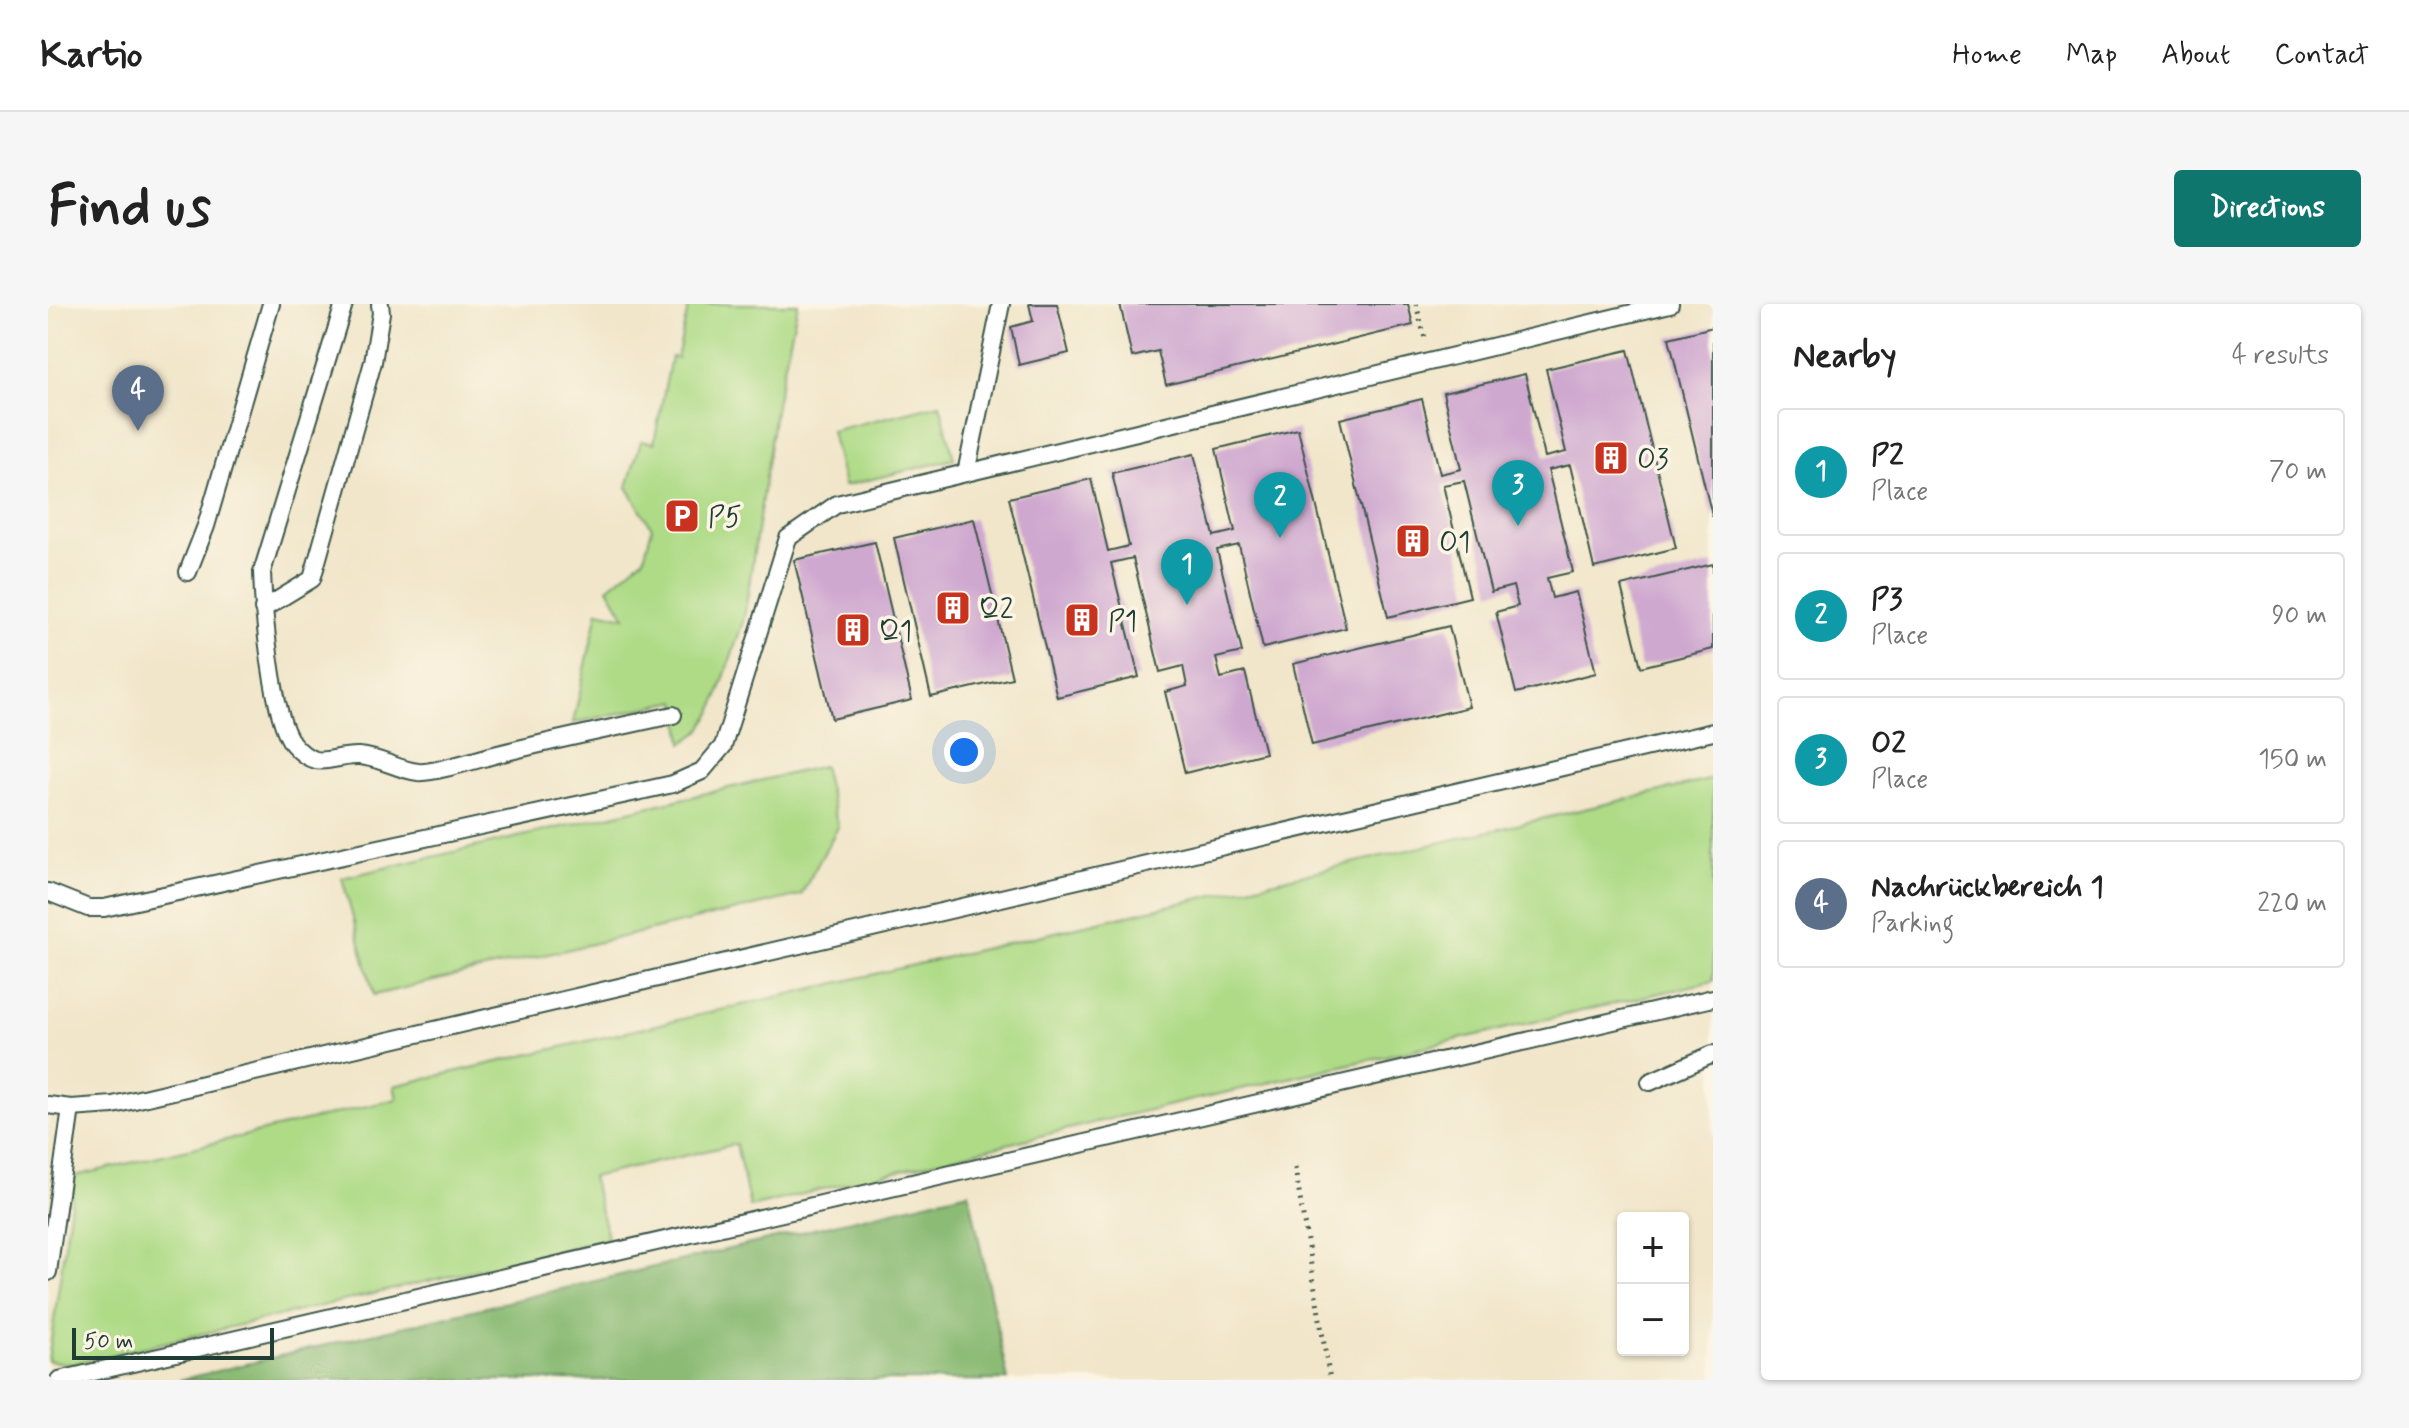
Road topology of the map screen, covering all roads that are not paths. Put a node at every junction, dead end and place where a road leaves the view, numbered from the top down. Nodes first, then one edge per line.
1 (271, 304) edge
2 (344, 304) edge
3 (1001, 304) edge
4 (1670, 304) edge
5 (385, 307) edge
6 (966, 473) junction
7 (188, 572) dead end
8 (263, 609) junction
9 (673, 715) dead end
10 (1713, 732) edge
11 (48, 892) edge
12 (1713, 998) edge
13 (1713, 1054) edge
14 (1650, 1082) dead end
15 (48, 1105) edge
16 (71, 1108) junction
17 (48, 1272) edge
18 (59, 1380) edge

1 - 7 lane
2 - 8 lane
3 - 6 lane
4 - 6 lane
5 - 8 lane
6 - 11 lane
8 - 9 lane
10 - 16 lane
12 - 18 lane
13 - 14 lane
15 - 16 lane
16 - 17 lane

